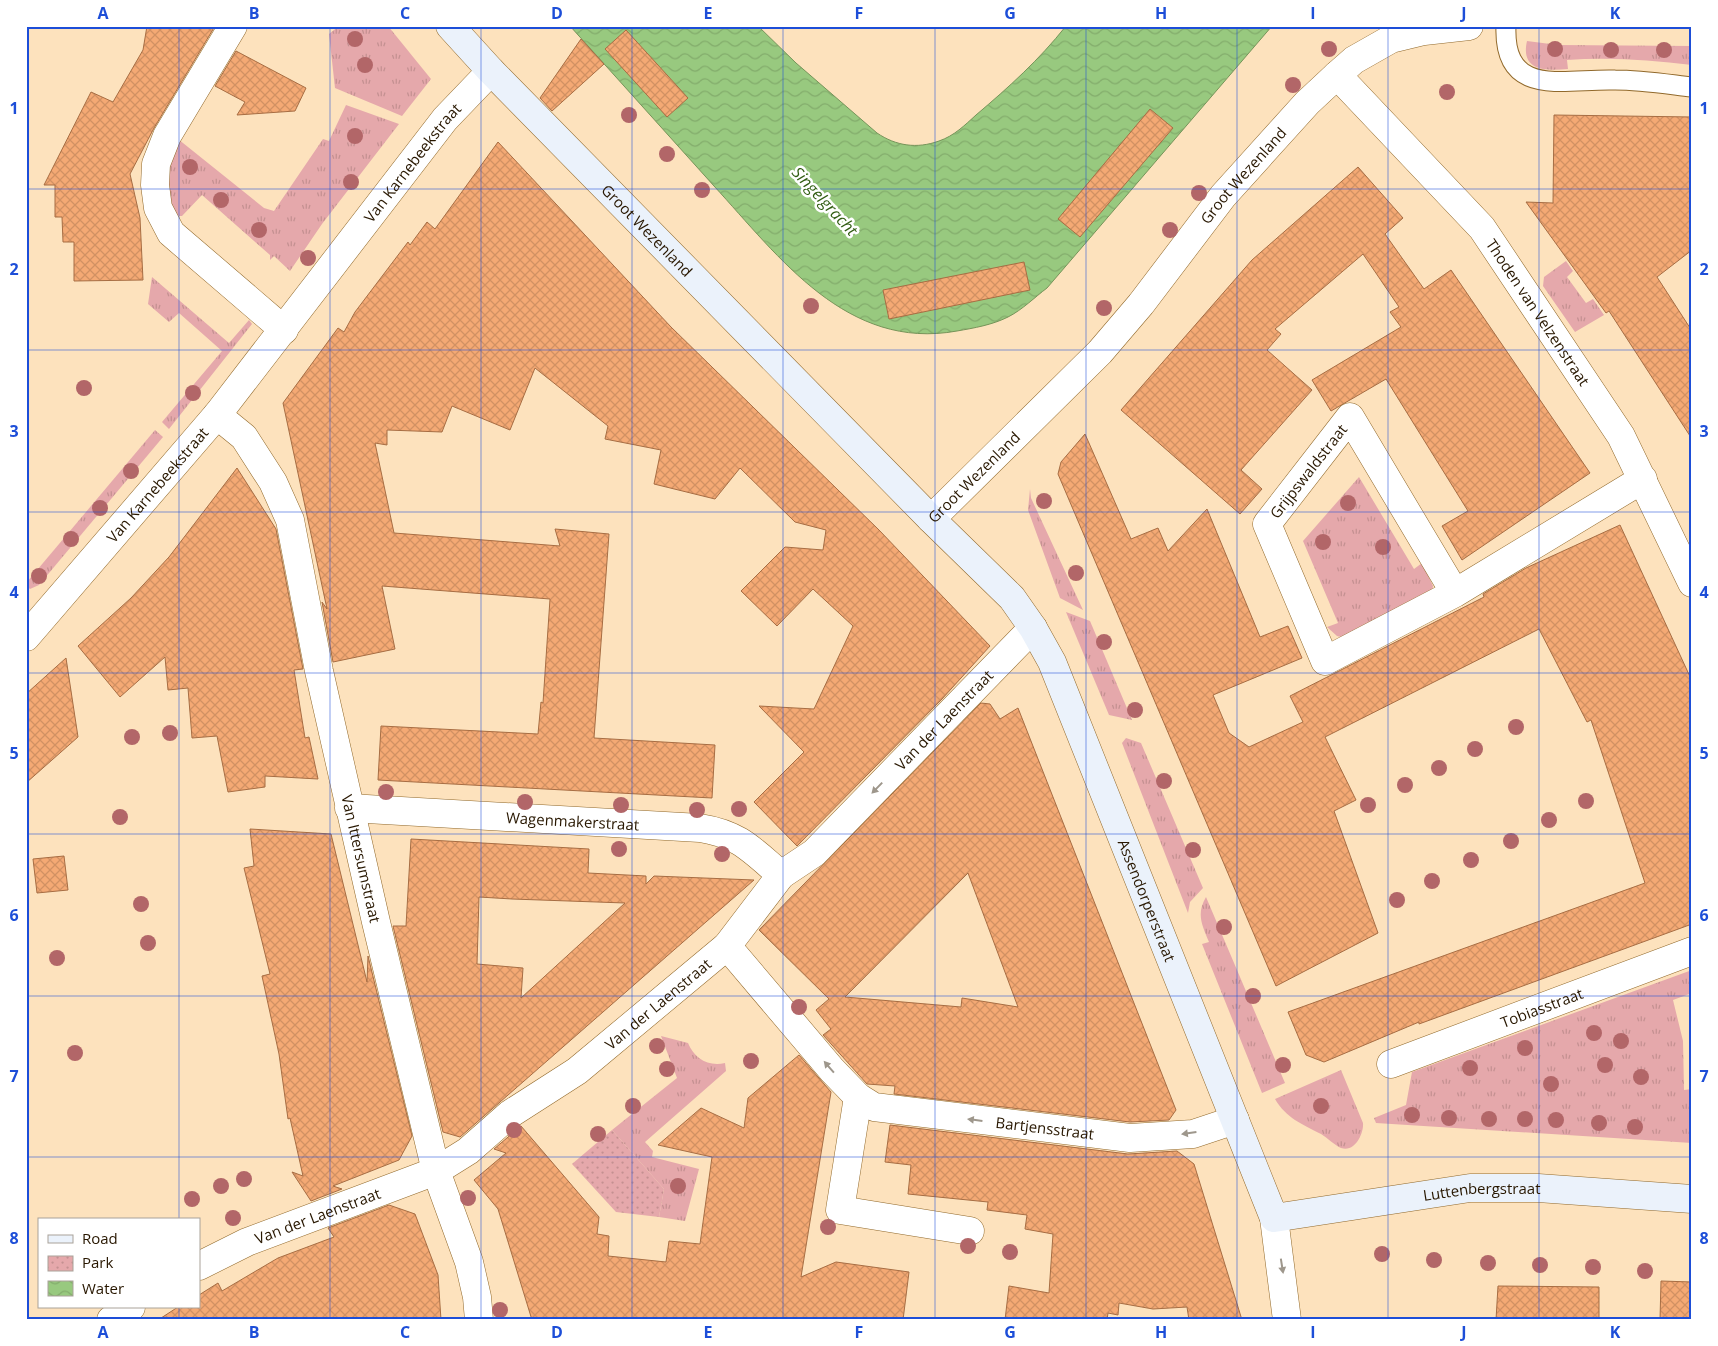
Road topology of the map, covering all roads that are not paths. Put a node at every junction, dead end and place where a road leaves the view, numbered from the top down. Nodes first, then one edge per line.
1 (233, 26) edge
2 (450, 26) edge
3 (1469, 26) edge
4 (1506, 26) edge
5 (491, 71) junction
6 (1336, 75) junction
7 (1692, 87) edge
8 (284, 330) junction
9 (217, 415) junction
10 (1642, 479) junction
11 (932, 519) junction
12 (1692, 583) edge
13 (1455, 592) junction
14 (1033, 628) junction
15 (26, 637) edge
16 (349, 808) junction
17 (781, 875) junction
18 (727, 946) junction
19 (1692, 951) edge
20 (1391, 1064) dead end
21 (858, 1096) junction
22 (1236, 1120) junction
23 (436, 1171) junction
24 (1692, 1199) edge
25 (1274, 1218) junction
26 (970, 1231) dead end
27 (200, 1266) edge
28 (129, 1308) edge
29 (111, 1320) edge
30 (479, 1320) edge
31 (1287, 1320) edge

1 - 8 street
2 - 5 main road, Groot Wezenland
3 - 6 street, Groot Wezenland
4 - 7 lane
5 - 8 street, Van Karnebeekstraat
5 - 11 main road, Groot Wezenland
6 - 10 street, Thoden van Velzenstraat
6 - 11 street, Groot Wezenland
8 - 9 street, Van Karnebeekstraat
9 - 15 street, Van Karnebeekstraat
9 - 16 street, Van Ittersumstraat
10 - 12 street, Thoden van Velzenstraat
10 - 13 street, Grijpswaldstraat
11 - 14 main road, Assendorperstraat
13 - 13 street, Grijpswaldstraat
14 -> 17 street, Van der Laenstraat
14 - 22 main road, Assendorperstraat
16 - 17 street, Wagenmakerstraat
16 - 23 street, Van Ittersumstraat
17 - 18 street, Van der Laenstraat
21 -> 18 street, Bartjensstraat
18 - 23 street, Van der Laenstraat
19 - 20 street, Tobiasstraat
22 -> 21 street, Bartjensstraat
21 - 26 street
22 - 25 main road, Assendorperstraat
23 - 27 street, Van der Laenstraat
23 - 30 street, Van Ittersumstraat
24 - 25 main road, Luttenbergstraat
25 -> 31 street, Assendorperstraat
28 - 29 street

